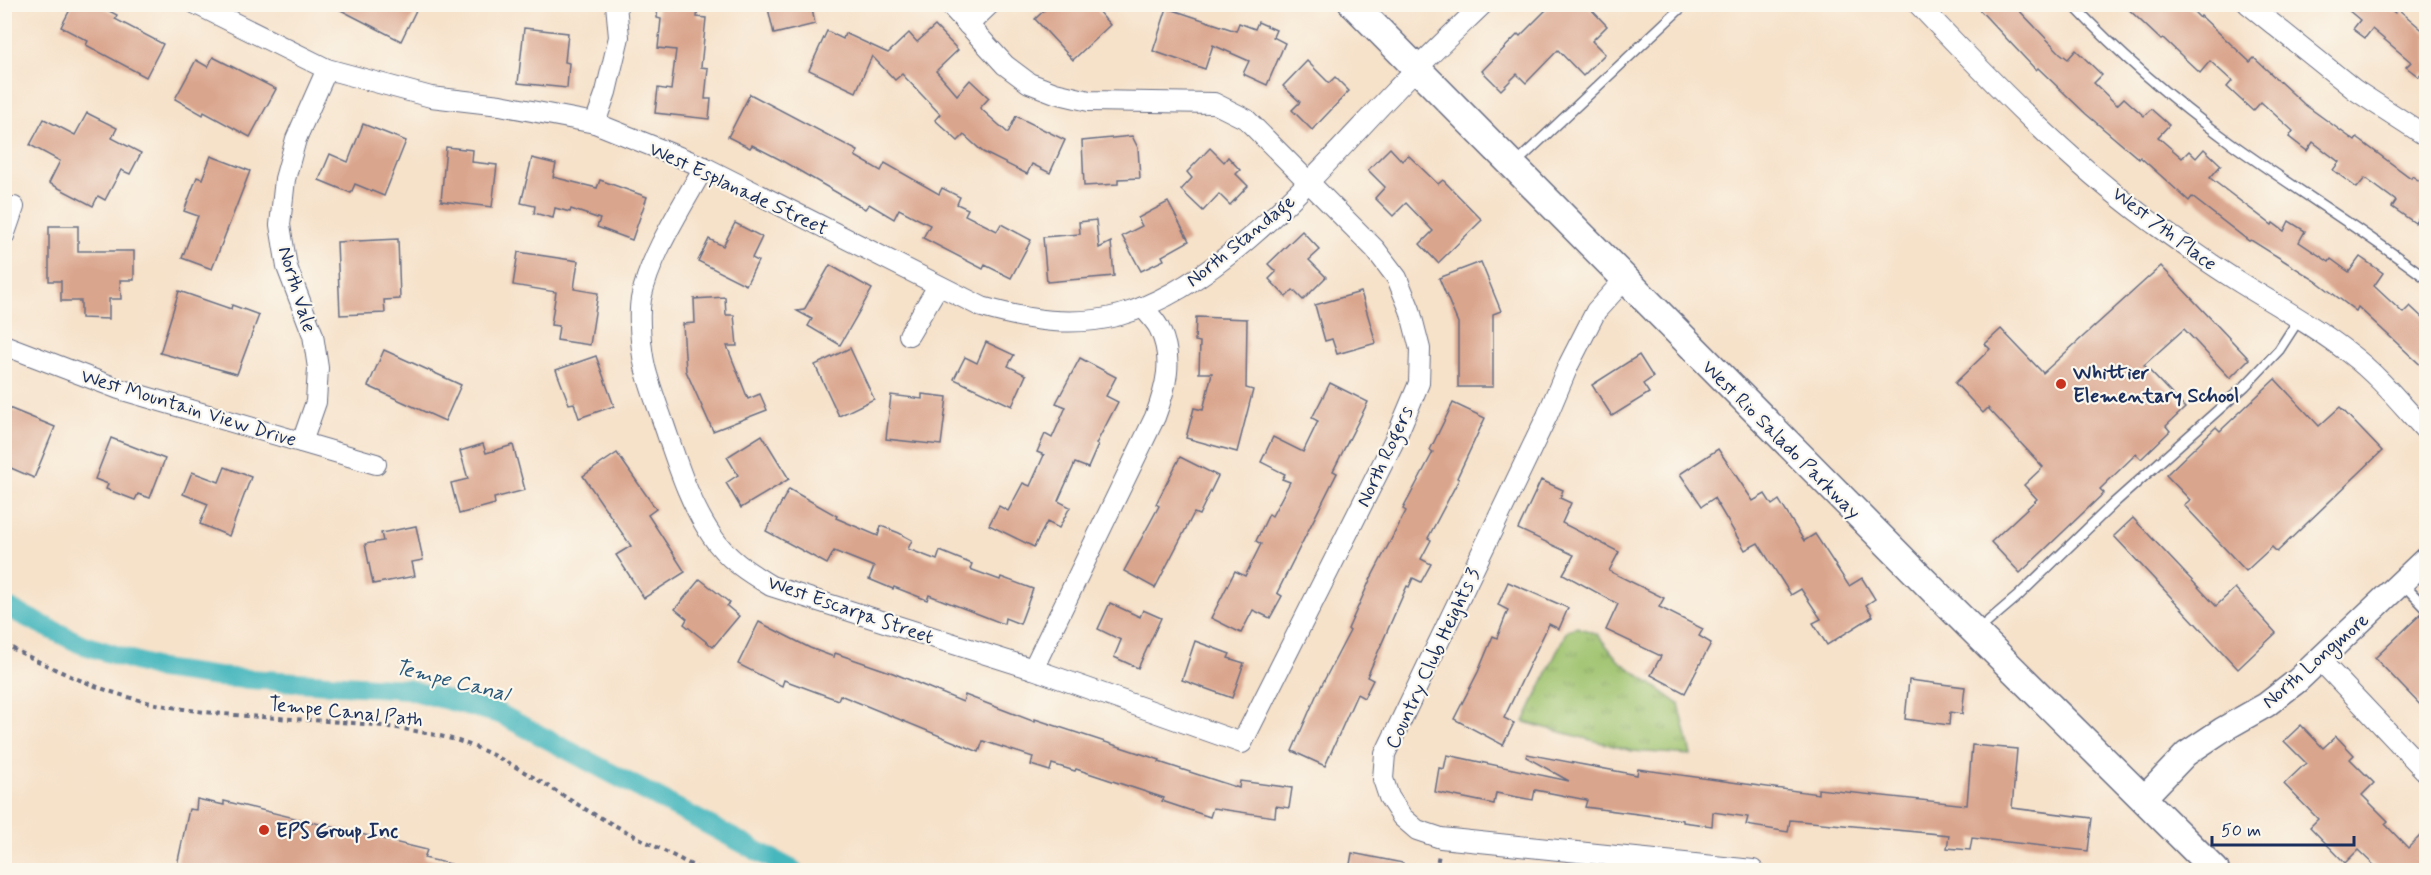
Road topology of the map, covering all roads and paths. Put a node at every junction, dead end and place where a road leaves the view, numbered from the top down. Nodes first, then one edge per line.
1 (196, 4) edge
2 (616, 4) edge
3 (949, 4) edge
4 (990, 4) edge
5 (1353, 4) edge
6 (1483, 4) edge
7 (1686, 4) edge
8 (1918, 4) edge
9 (2072, 4) edge
10 (2248, 4) edge
11 (968, 25) junction
12 (1417, 68) junction
13 (327, 69) junction
14 (595, 123) junction
15 (2427, 136) edge
16 (1513, 166) junction
17 (704, 167) junction
18 (1310, 181) junction
19 (14, 207) dead end
20 (4, 236) edge
21 (2427, 278) edge
22 (1624, 279) junction
23 (938, 286) junction
24 (1143, 307) junction
25 (2299, 319) junction
26 (909, 334) dead end
27 (4, 345) edge
28 (2427, 431) edge
29 (302, 442) junction
30 (376, 464) dead end
31 (2427, 559) edge
32 (2402, 582) junction
33 (2427, 608) edge
34 (1975, 633) junction
35 (4, 644) edge
36 (2320, 660) junction
37 (1033, 669) junction
38 (1242, 743) joint
39 (2427, 772) edge
40 (2143, 799) junction
41 (2211, 869) edge
42 (701, 870) edge
43 (1753, 870) edge

1 - 13 street, West Esplanade Street
2 - 14 street
3 - 11 street, North Rogers
4 - 11 street
5 - 12 main road, West Rio Salado Parkway
6 - 12 street, North Standage
7 - 16 lane
8 - 25 street, West 7th Place
9 - 21 lane
10 - 15 street
11 - 18 street, North Rogers
12 - 16 main road, West Rio Salado Parkway
12 - 18 street, North Standage
13 - 14 street, West Esplanade Street
13 - 29 street, North Vale
14 - 17 street, West Esplanade Street
16 - 22 main road, West Rio Salado Parkway
17 - 23 street, West Esplanade Street
17 - 37 street, West Escarpa Street
18 - 24 street, North Standage
18 - 38 street, North Rogers
19 - 20 street
22 - 34 main road, West Rio Salado Parkway
22 - 43 street, Country Club Heights 3
23 - 24 street, West Esplanade Street
23 - 26 street
24 - 37 street
25 - 28 street, West 7th Place
25 - 34 lane
27 - 29 street, West Mountain View Drive
29 - 30 street, West Mountain View Drive
31 - 32 street, North Longmore
32 - 33 lane
32 - 36 street, North Longmore
34 - 40 main road, West Rio Salado Parkway
35 - 42 path, Tempe Canal Path
36 - 39 street
36 - 40 street, North Longmore
37 - 38 street, West Escarpa Street
40 - 41 main road, West Rio Salado Parkway

